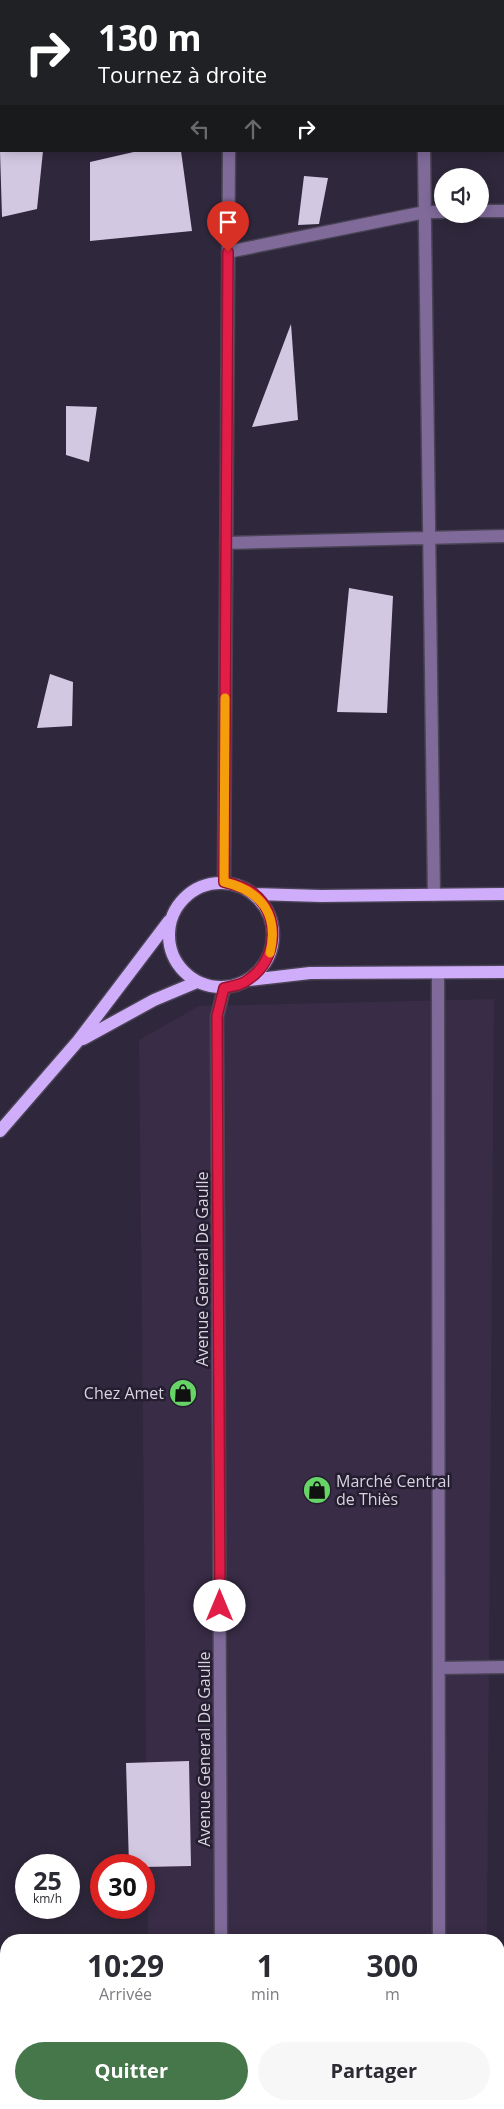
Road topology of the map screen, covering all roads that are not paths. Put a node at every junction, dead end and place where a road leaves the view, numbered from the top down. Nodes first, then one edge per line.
1 (229, 152) edge
2 (424, 152) edge
3 (489, 211) edge
4 (504, 211) edge
5 (425, 212) junction
6 (434, 212) edge
7 (228, 252) junction
8 (504, 536) edge
9 (429, 537) junction
10 (226, 543) junction
11 (224, 882) junction
12 (254, 894) junction
13 (504, 894) edge
14 (434, 895) junction
15 (170, 919) junction
16 (504, 972) edge
17 (438, 973) junction
18 (249, 980) junction
19 (197, 982) junction
20 (224, 988) junction
21 (78, 1041) junction
22 (0, 1131) edge
23 (504, 1667) edge
24 (439, 1668) junction
25 (221, 1934) edge
26 (439, 1934) edge

1 - 7 street
2 - 5 street
3 - 4 street
5 - 6 street
5 - 7 street
5 - 9 street
7 - 10 street
8 - 9 street
9 - 10 street
9 - 14 street
10 - 11 street
11 - 12 main road
11 - 15 main road
12 - 14 main road
12 - 18 main road
13 - 14 main road
15 - 19 main road
15 - 21 main road
16 - 17 main road
17 - 18 main road
17 - 24 street
18 - 20 main road
19 - 20 main road
19 - 21 main road
20 - 25 street, Avenue General De Gaulle
21 - 22 main road
23 - 24 street
24 - 26 street

